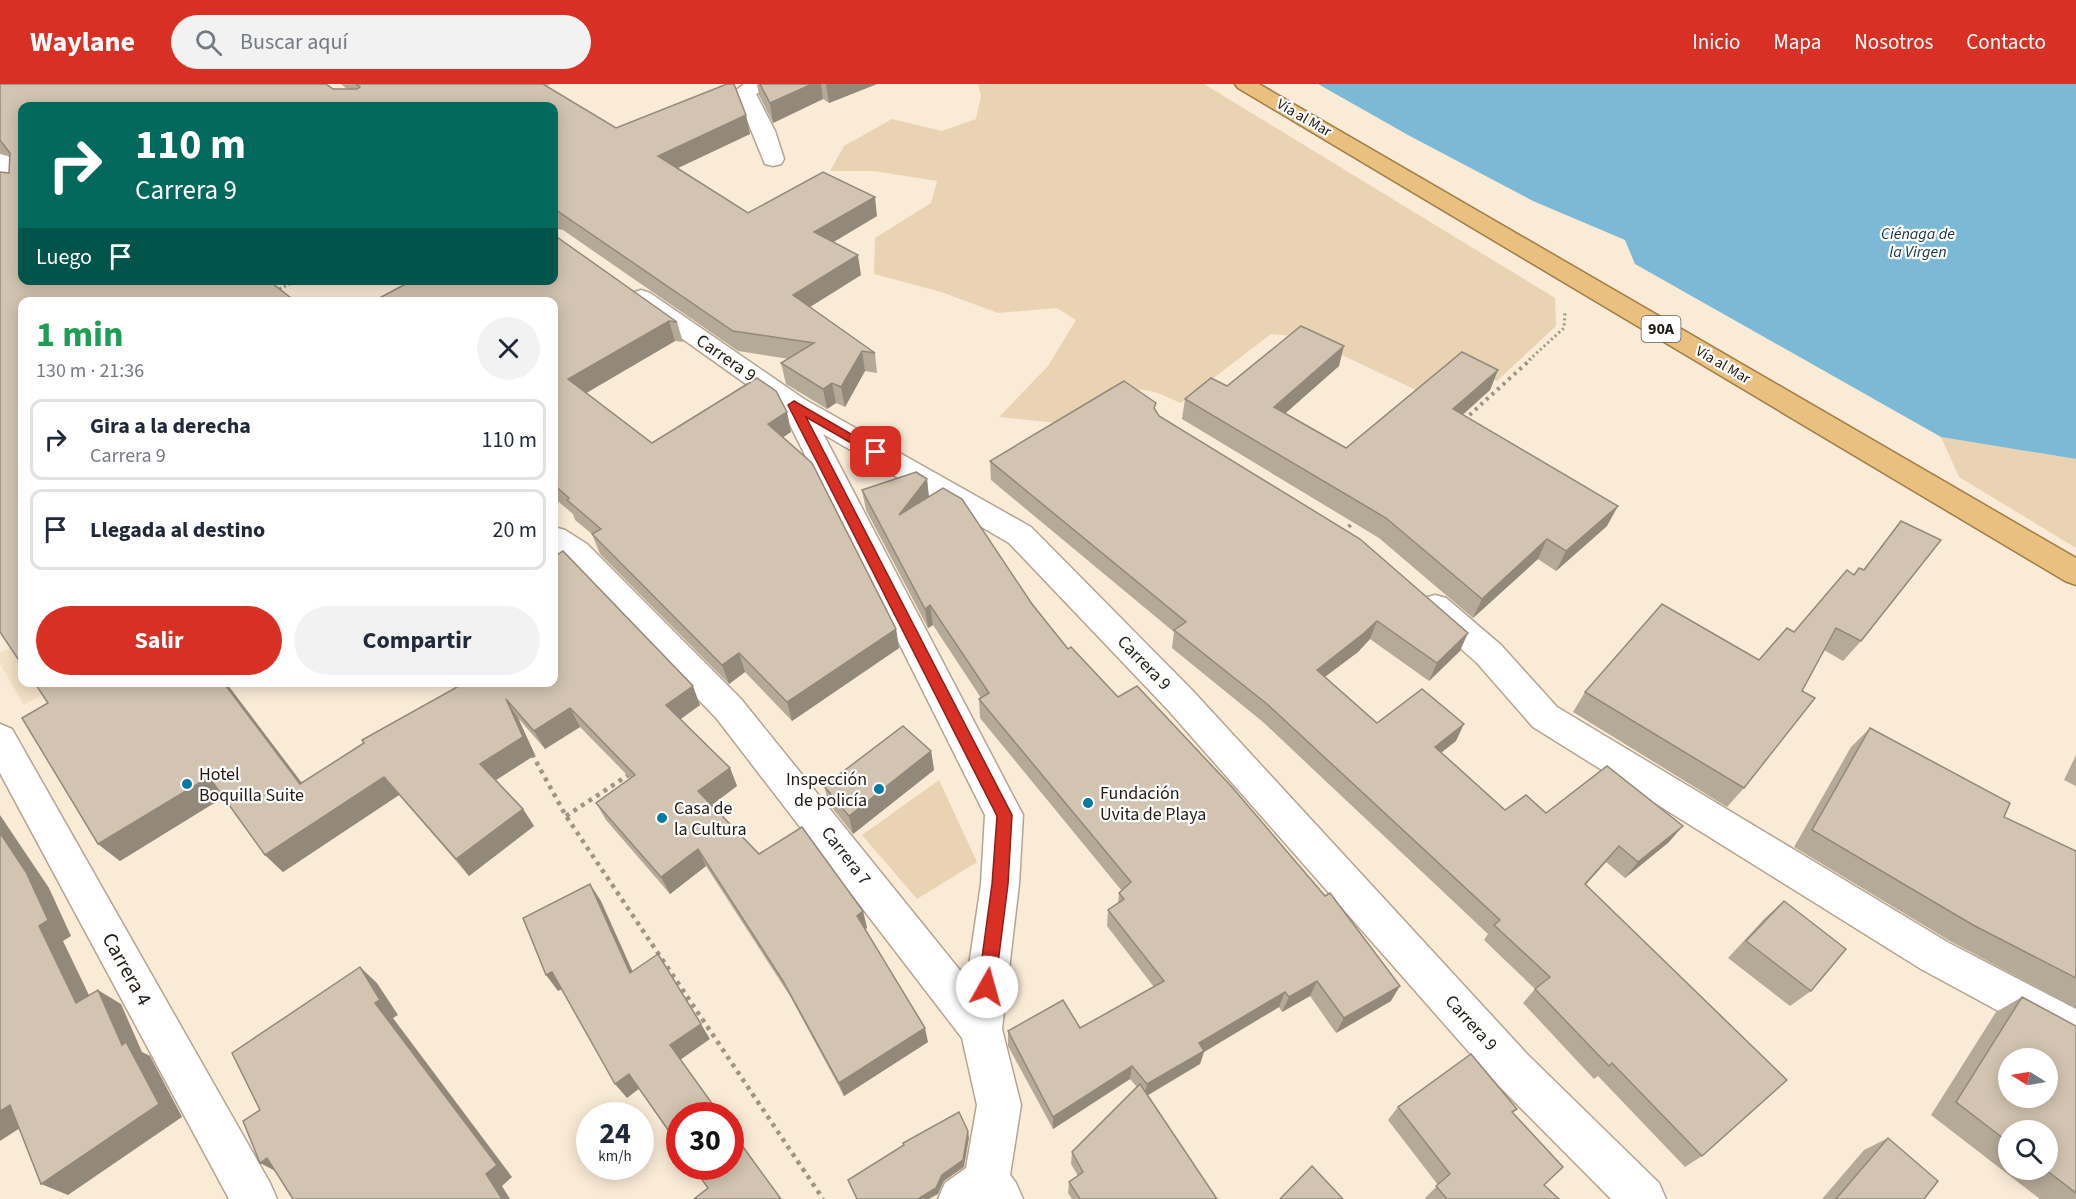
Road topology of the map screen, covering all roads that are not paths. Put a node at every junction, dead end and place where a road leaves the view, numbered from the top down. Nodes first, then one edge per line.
1 (1245, 84) edge
2 (754, 88) edge
3 (772, 159) dead end
4 (0, 161) edge
5 (18, 180) edge
6 (611, 277) edge
7 (115, 285) edge
8 (126, 297) edge
9 (794, 405) junction
10 (558, 541) edge
11 (2076, 573) edge
12 (1411, 586) edge
13 (0, 739) edge
14 (981, 1029) junction
15 (2076, 1032) edge
16 (982, 1193) edge
17 (254, 1199) edge
18 (1643, 1199) edge

1 - 11 highway, Vía al Mar / 90A
2 - 3 street
4 - 5 street
6 - 9 street, Carrera 9
7 - 8 street
9 - 14 street
9 - 18 street, Carrera 9
10 - 14 street, Carrera 7
12 - 15 street
13 - 17 street, Carrera 4
14 - 16 street, Carrera 7

